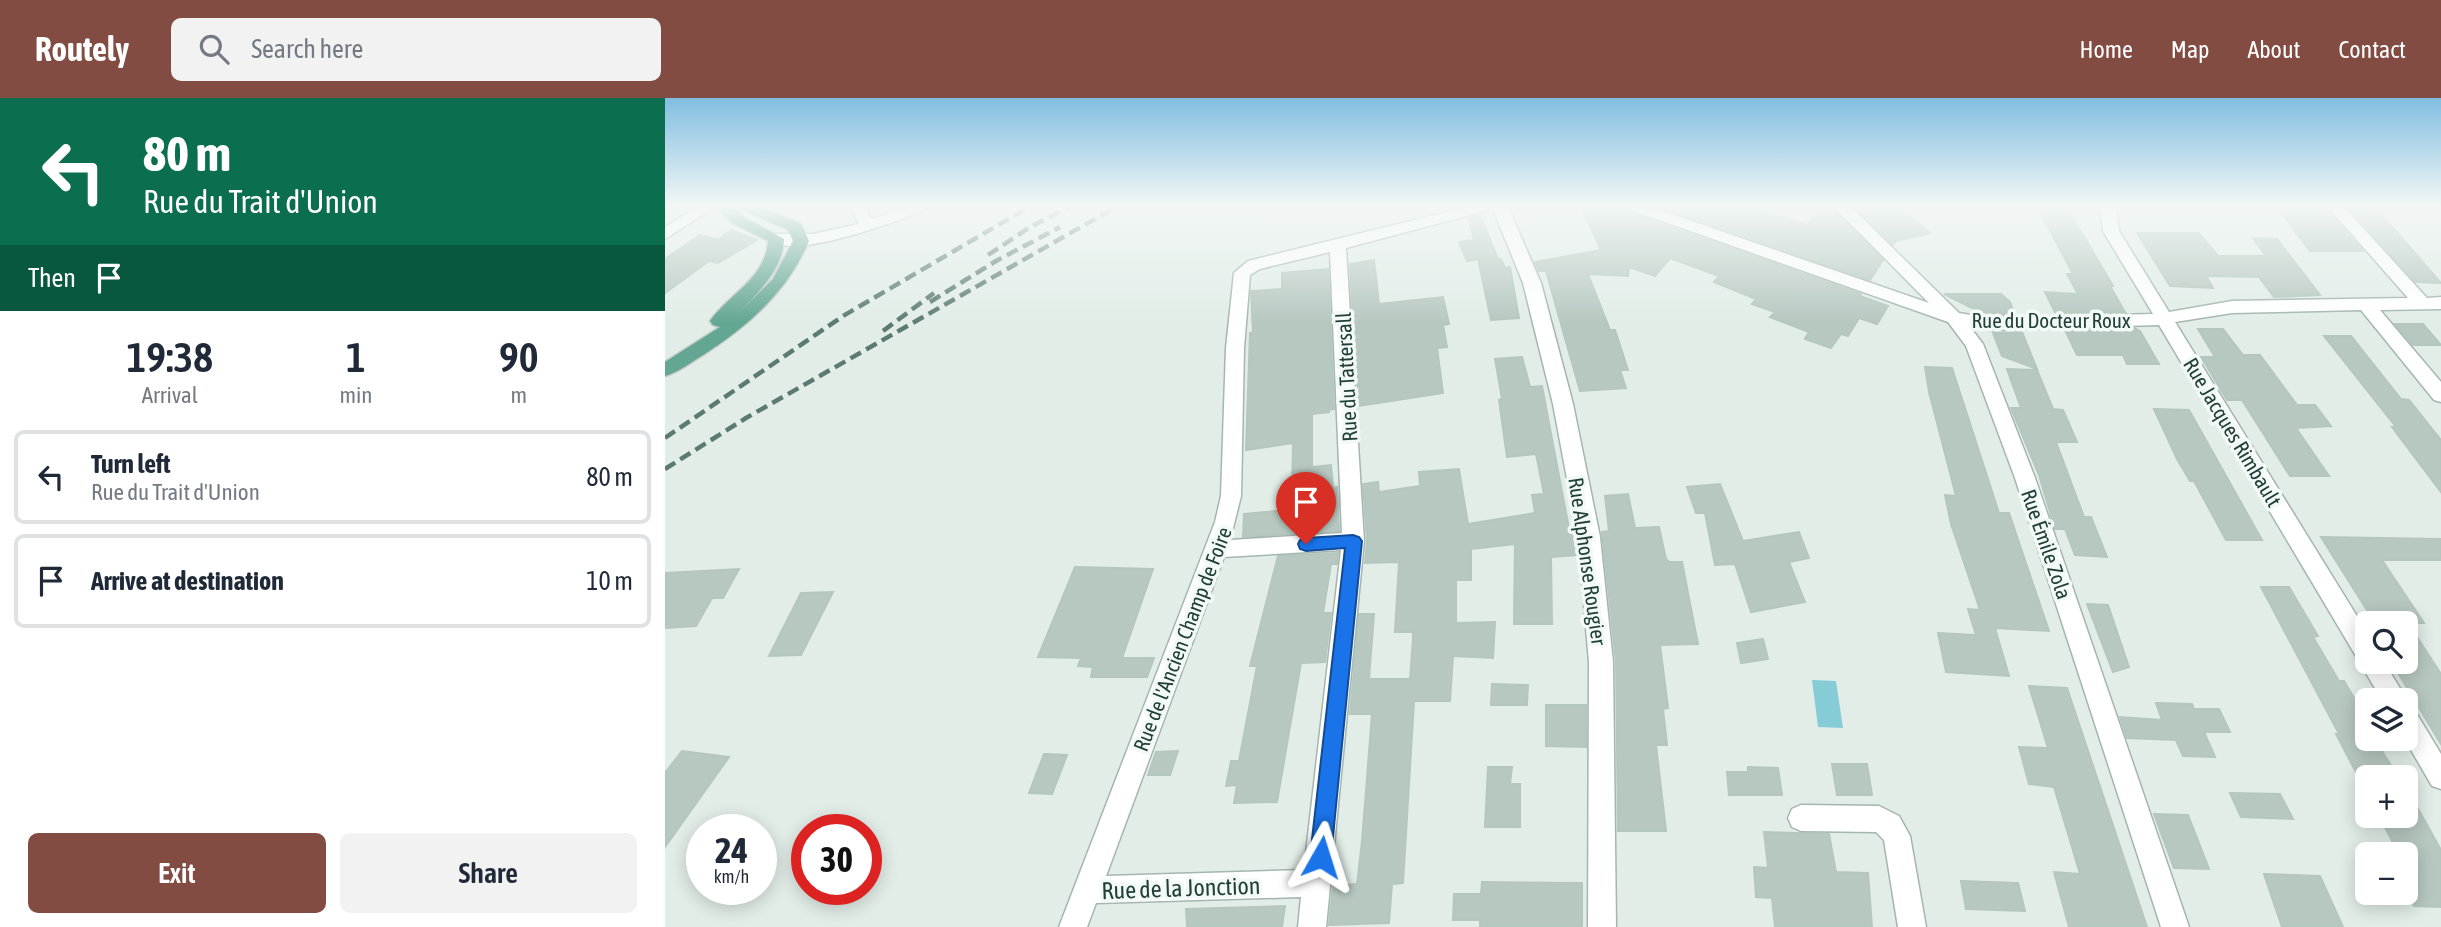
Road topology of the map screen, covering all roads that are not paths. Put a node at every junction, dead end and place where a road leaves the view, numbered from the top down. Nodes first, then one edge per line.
1 (777, 246) edge
2 (796, 246) edge
3 (1338, 246) joint
4 (1516, 246) edge
5 (1747, 246) edge
6 (1881, 246) edge
7 (2120, 246) edge
8 (2371, 246) edge
9 (2422, 303) junction
10 (2441, 303) edge
11 (2366, 305) junction
12 (1954, 318) junction
13 (2165, 320) junction
14 (665, 369) edge
15 (2441, 395) edge
16 (1353, 541) junction
17 (1218, 549) junction
18 (2355, 634) edge
19 (2418, 739) edge
20 (2441, 777) edge
21 (1801, 818) dead end
22 (1318, 883) junction
23 (1086, 890) junction
24 (1073, 927) edge
25 (1312, 927) edge
26 (1602, 927) edge
27 (1912, 927) edge
28 (2175, 927) edge

1 - 14 main road
2 - 14 main road
3 - 16 street, Rue du Tattersall
3 - 17 street, Rue de l'Ancien Champ de Foire
4 - 26 street, Rue Alphonse Rougier
5 - 12 street, Rue du Docteur Roux
6 - 12 street, Rue Émile Zola
7 - 13 street, Rue Jacques Rimbault
8 - 9 street
9 - 10 street, Rue du Docteur Roux
9 - 11 street, Rue du Docteur Roux
11 - 13 street, Rue du Docteur Roux
11 - 15 street
12 - 13 street, Rue du Docteur Roux
12 - 28 street, Rue Émile Zola
13 - 18 street, Rue Jacques Rimbault
16 - 17 street
16 - 22 street, Rue du Tattersall
17 - 23 street, Rue de l'Ancien Champ de Foire
19 - 20 street
21 - 27 street
22 - 23 street, Rue de la Jonction
22 - 25 street, Rue du Tattersall
23 - 24 street, Rue de l'Ancien Champ de Foire

